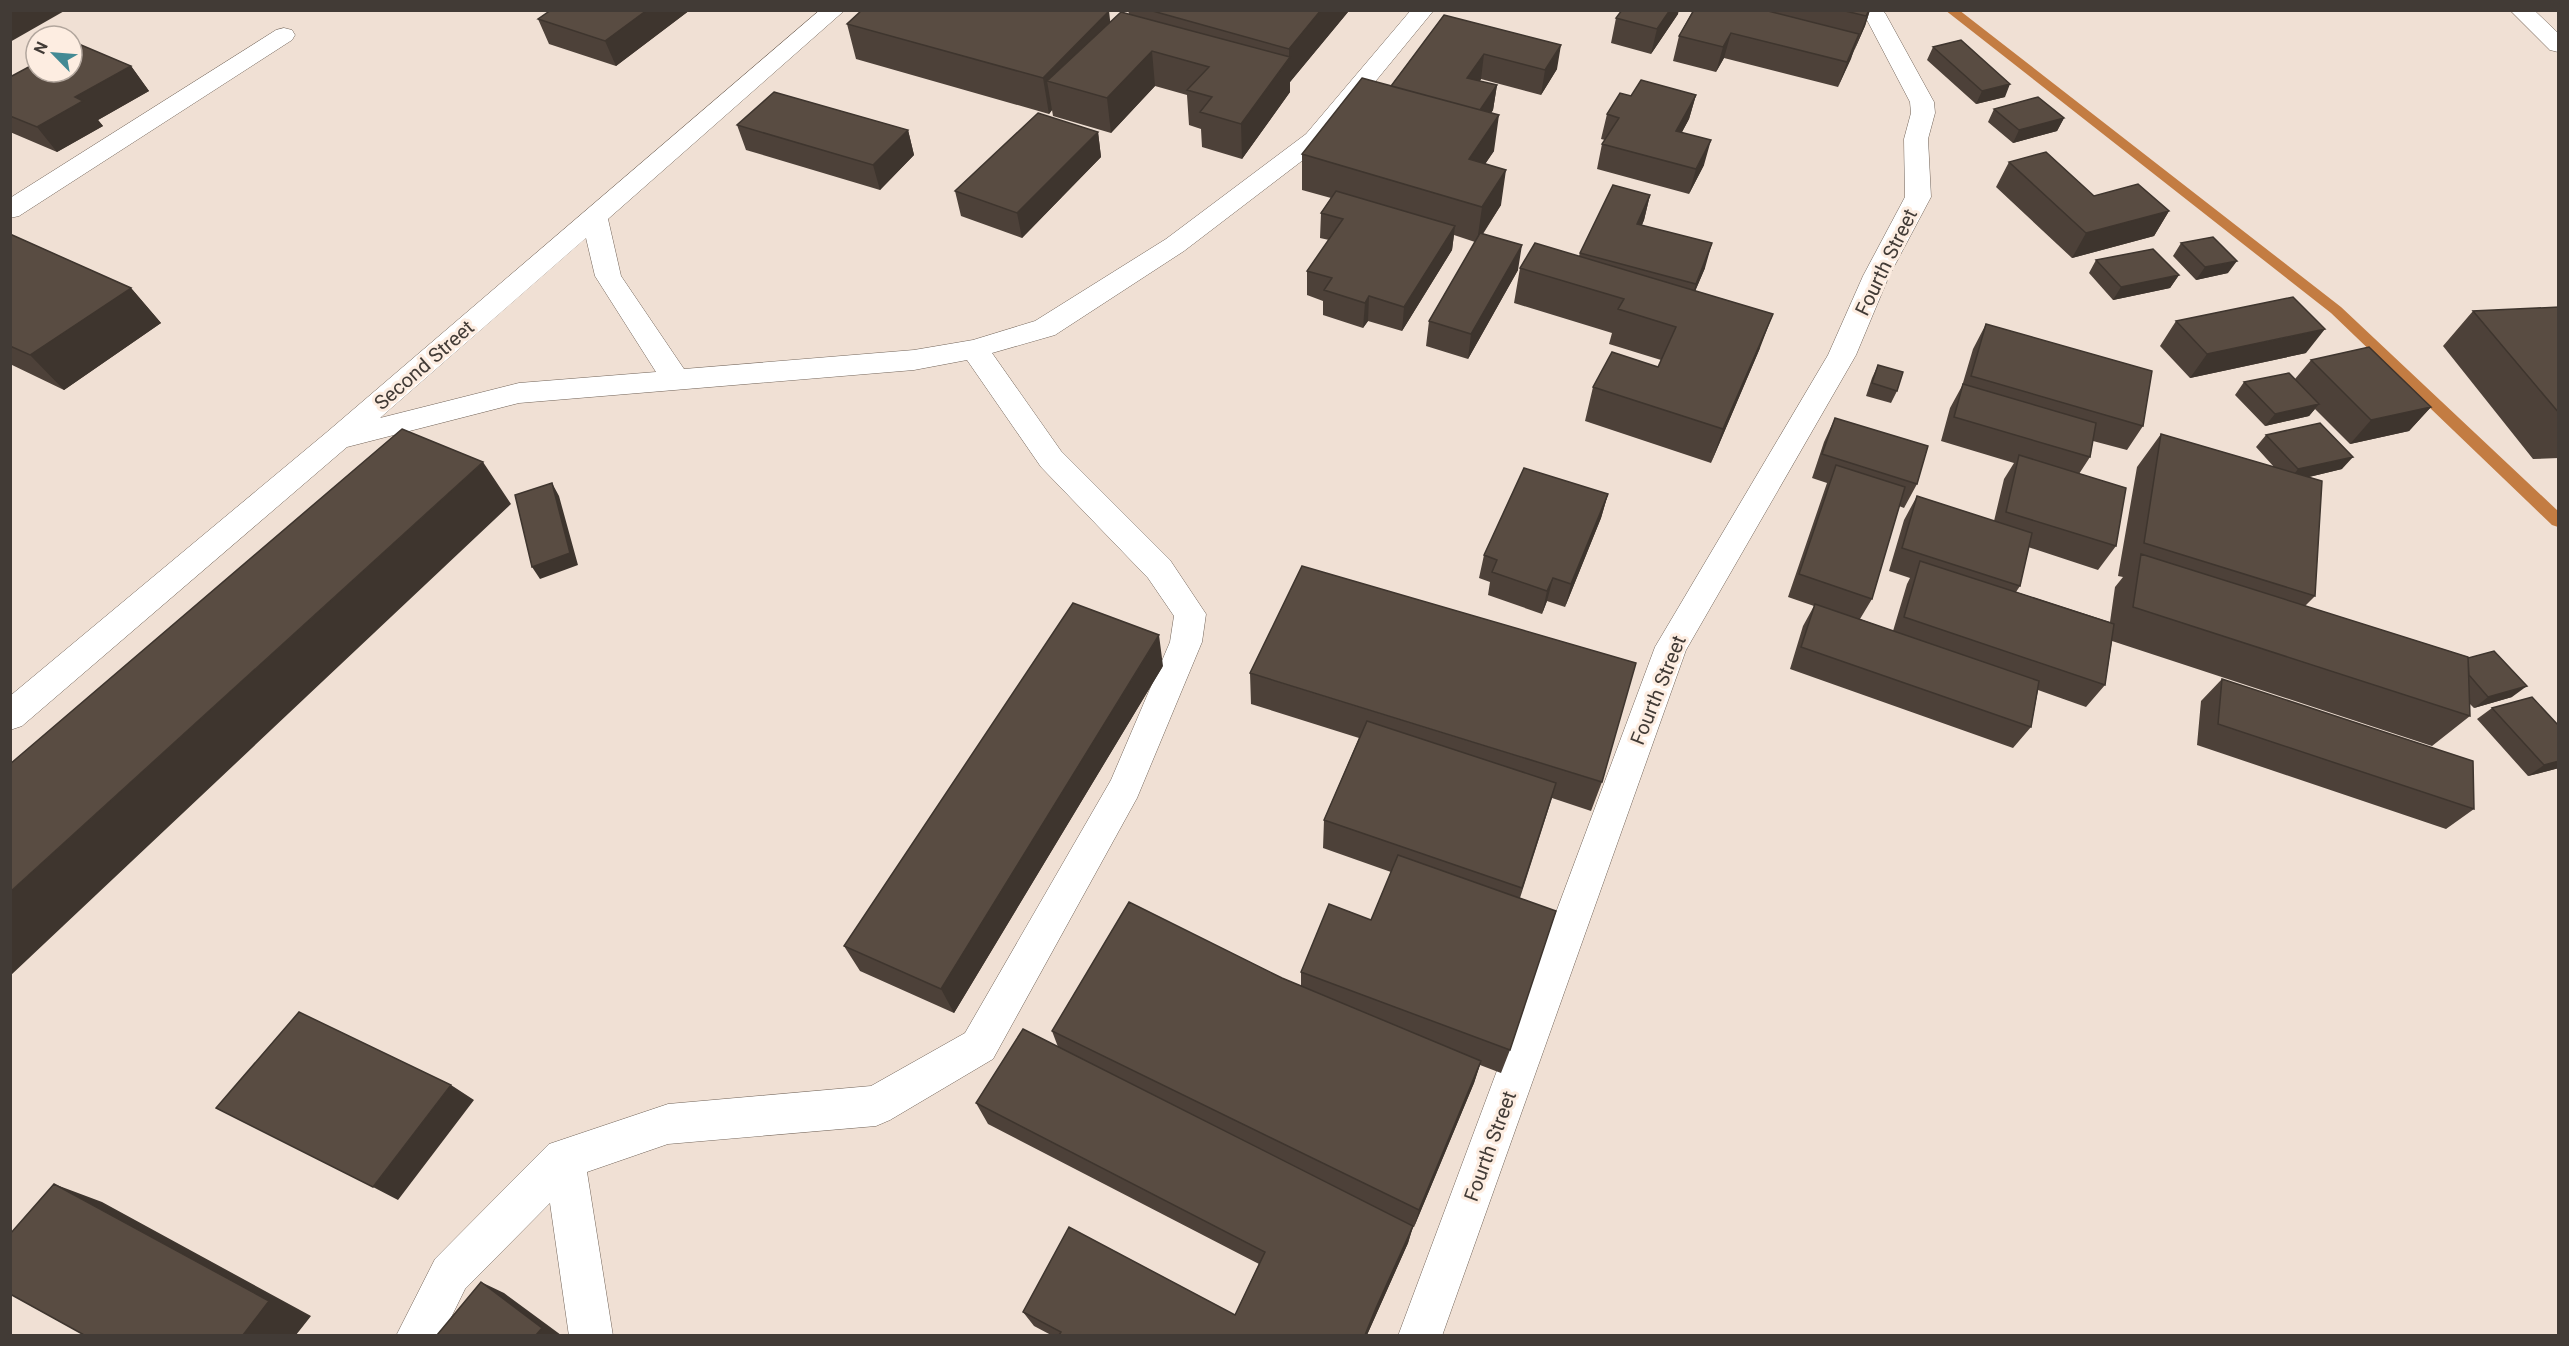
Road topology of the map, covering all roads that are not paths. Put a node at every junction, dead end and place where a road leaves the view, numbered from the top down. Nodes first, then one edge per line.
1 (834, 10) edge
2 (1423, 10) edge
3 (1870, 10) edge
4 (2521, 10) edge
5 (284, 35) dead end
6 (2559, 45) edge
7 (10, 210) edge
8 (595, 218) junction
9 (974, 349) junction
10 (676, 380) junction
11 (337, 439) junction
12 (10, 716) edge
13 (564, 1159) junction
14 (418, 1335) edge
15 (591, 1335) edge
16 (1420, 1335) edge

1 - 8 street, Second Street
2 - 9 street
3 - 16 street, Fourth Street
4 - 6 street
5 - 7 street
8 - 10 street
8 - 11 street, Second Street
9 - 10 street
9 - 13 street
10 - 11 street
11 - 12 street, Second Street
13 - 14 street
13 - 15 street

